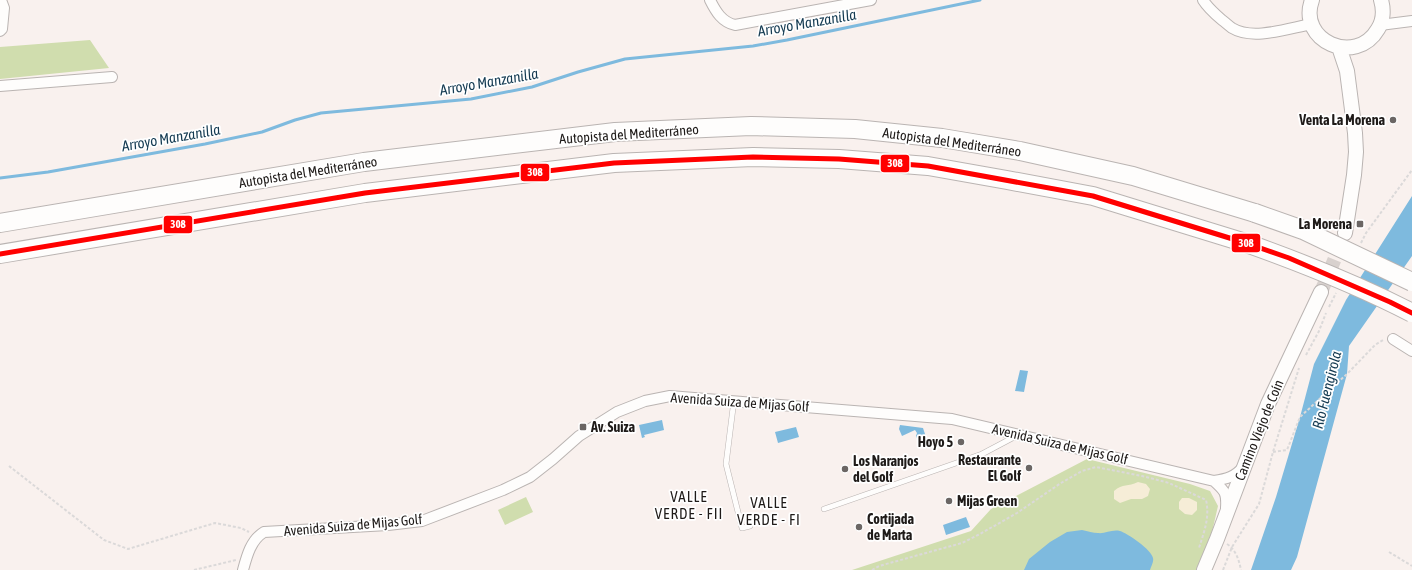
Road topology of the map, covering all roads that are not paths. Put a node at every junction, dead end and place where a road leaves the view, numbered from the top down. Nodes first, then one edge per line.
1 (1, 0) edge
2 (871, 0) edge
3 (1203, 0) edge
4 (1312, 0) edge
5 (1381, 0) edge
6 (711, 1) edge
7 (1412, 21) edge
8 (1312, 24) junction
9 (1380, 25) junction
10 (0, 30) edge
11 (1339, 47) junction
12 (112, 77) dead end
13 (0, 86) edge
14 (0, 223) edge
15 (1345, 233) tunnel mouth
16 (0, 254) edge
17 (1412, 282) edge
18 (1321, 292) tunnel mouth
19 (1412, 313) edge
20 (1393, 339) road end
21 (1412, 351) edge
22 (738, 401) junction
23 (1019, 435) junction
24 (1245, 465) junction
25 (1214, 481) junction
26 (824, 509) dead end
27 (1226, 516) junction
28 (750, 526) dead end
29 (243, 570) edge
30 (1204, 570) edge

1 - 10 street
2 - 6 street
3 - 8 street
4 - 8 street
5 - 9 street
7 - 9 street
8 - 11 street
9 - 11 street
11 - 15 street
12 - 13 street
14 - 17 highway, Autopista del Mediterráneo, bridge
16 - 19 highway, Autopista del Mediterráneo, bridge
18 - 24 street, Camino Viejo de Coín
20 - 21 street
22 - 23 street, Avenida Suiza de Mijas Golf
22 - 28 lane
22 - 29 street, Avenida Suiza de Mijas Golf
23 - 25 street, Avenida Suiza de Mijas Golf
23 - 26 lane
24 - 25 street, Avenida Suiza de Mijas Golf
24 - 27 street, Camino Viejo de Coín
25 - 27 street
27 - 30 street, Camino Viejo de Coín

